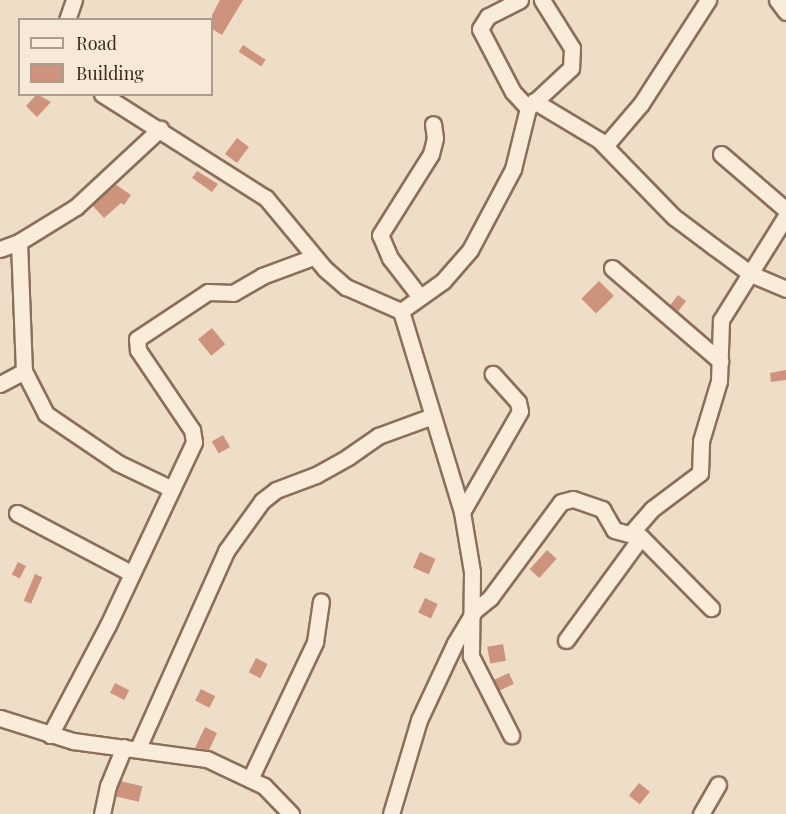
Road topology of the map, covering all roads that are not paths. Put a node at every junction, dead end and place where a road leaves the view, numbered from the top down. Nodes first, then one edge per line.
1 (74, 0) edge
2 (520, 0) edge
3 (542, 0) edge
4 (708, 0) edge
5 (777, 0) edge
6 (786, 12) edge
7 (68, 18) edge
8 (105, 96) edge
9 (531, 105) junction
10 (433, 124) dead end
11 (160, 129) junction
12 (605, 146) junction
13 (721, 154) dead end
14 (786, 210) edge
15 (786, 216) edge
16 (19, 242) junction
17 (0, 249) edge
18 (313, 257) junction
19 (612, 268) dead end
20 (752, 274) junction
21 (786, 289) edge
22 (420, 297) junction
23 (400, 311) junction
24 (720, 361) junction
25 (24, 370) junction
26 (493, 374) dead end
27 (0, 384) edge
28 (430, 417) junction
29 (172, 489) junction
30 (462, 512) junction
31 (17, 513) dead end
32 (636, 535) junction
33 (130, 573) junction
34 (321, 601) dead end
35 (711, 608) dead end
36 (474, 611) junction
37 (566, 640) dead end
38 (1, 719) edge
39 (50, 735) junction
40 (511, 735) dead end
41 (131, 748) junction
42 (250, 779) junction
43 (718, 785) dead end
44 (102, 814) edge
45 (290, 814) edge
46 (391, 814) edge
47 (701, 814) edge

1 - 7 street
2 - 9 street
3 - 9 street
4 - 12 street
5 - 6 street
8 - 11 street
9 - 12 street
9 - 22 street
10 - 22 street
11 - 16 street
11 - 18 street
12 - 20 street
13 - 14 street
15 - 20 street
16 - 17 street
16 - 25 street
18 - 23 street
18 - 29 street
19 - 24 street
20 - 21 street
20 - 24 street
22 - 23 street
23 - 28 street
24 - 32 street
25 - 27 street
25 - 29 street
26 - 30 street
28 - 30 street
28 - 41 street
29 - 33 street
30 - 36 street
31 - 33 street
32 - 35 street
32 - 36 street
32 - 37 street
33 - 39 street
34 - 42 street
36 - 40 street
36 - 46 street
38 - 39 street
39 - 41 street
41 - 42 street
41 - 44 street
42 - 45 street
43 - 47 street

